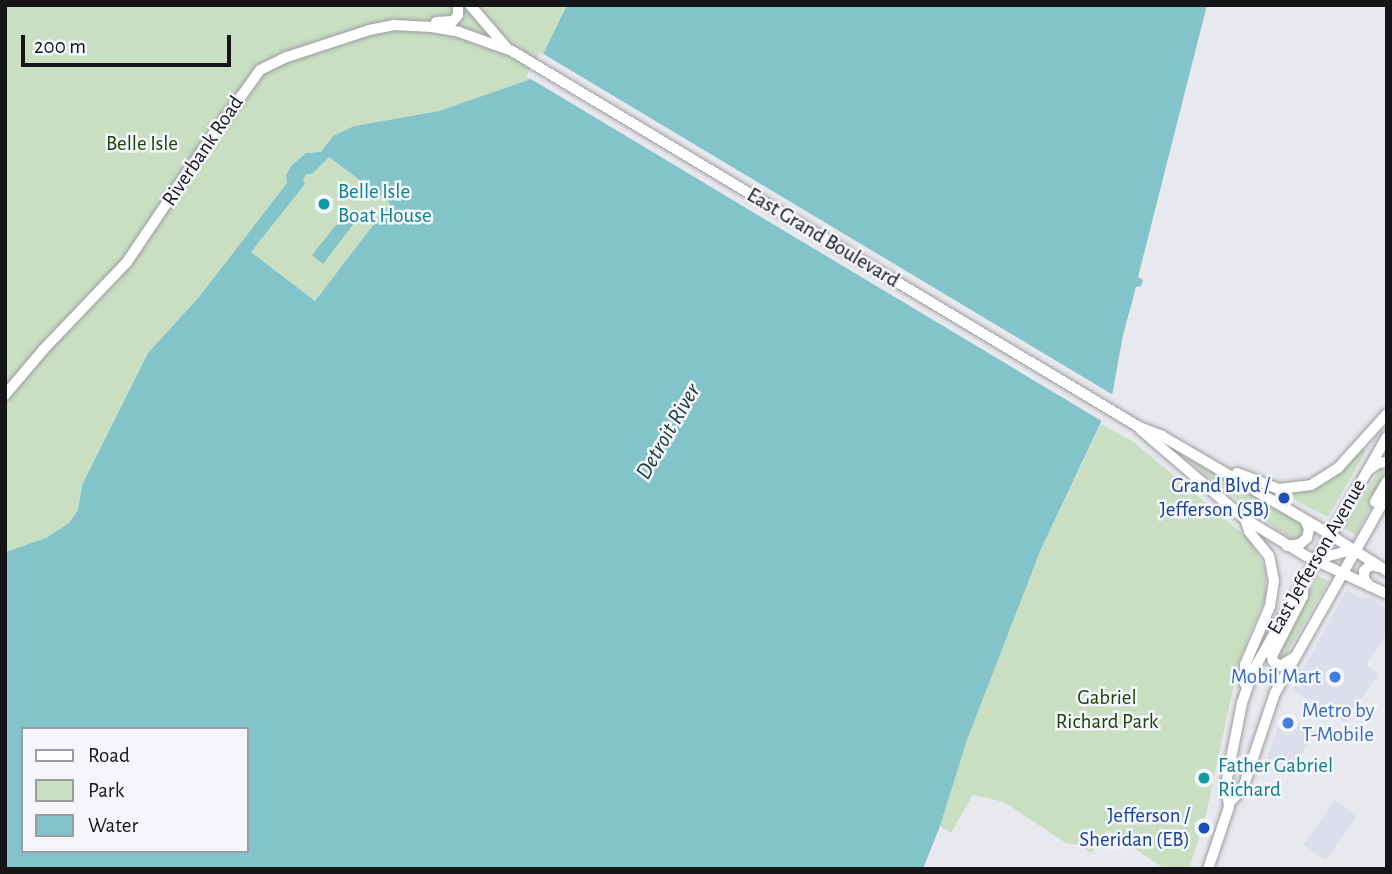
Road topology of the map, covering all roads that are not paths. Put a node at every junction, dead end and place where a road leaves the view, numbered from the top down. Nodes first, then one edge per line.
1 (458, 5) edge
2 (470, 5) edge
3 (406, 25) junction
4 (509, 50) junction
5 (5, 396) edge
6 (1387, 414) edge
7 (1139, 427) junction
8 (1387, 437) edge
9 (1180, 446) junction
10 (1387, 462) edge
11 (1365, 472) junction
12 (1387, 481) edge
13 (1387, 495) edge
14 (1245, 519) junction
15 (1305, 520) junction
16 (1366, 531) junction
17 (1330, 534) junction
18 (1287, 546) junction
19 (1355, 549) junction
20 (1314, 560) junction
21 (1386, 570) edge
22 (1342, 573) junction
23 (1303, 580) junction
24 (1373, 588) junction
25 (1387, 594) edge
26 (1294, 657) junction
27 (1244, 694) junction
28 (1230, 802) junction
29 (1208, 869) edge

1 - 3 street
2 - 4 street
3 - 4 street, Riverbank Road
3 - 5 street, Riverbank Road
4 - 7 street, East Grand Boulevard
6 - 9 street
7 - 9 street, East Grand Boulevard
7 - 14 street, East Grand Boulevard
8 - 11 street, East Jefferson Avenue
9 - 15 street, East Grand Boulevard
10 - 11 street
11 - 17 street, East Jefferson Avenue
12 - 16 street
13 - 16 street, East Jefferson Avenue
14 - 18 street, East Grand Boulevard
14 - 27 street
15 - 17 street, East Grand Boulevard
15 - 18 street
16 - 19 street, East Jefferson Avenue
17 - 19 street, East Grand Boulevard
17 - 20 street, East Jefferson Avenue
18 - 20 street, East Grand Boulevard
19 - 20 street
19 - 21 street, East Grand Boulevard
19 - 22 street, East Jefferson Avenue
20 - 22 street, East Grand Boulevard
20 - 23 street, East Jefferson Avenue
21 - 24 street
22 - 24 street, East Grand Boulevard
22 - 26 street, East Jefferson Avenue
23 - 26 street
23 - 27 street, East Jefferson Avenue
24 - 25 street, East Grand Boulevard
26 - 28 street, East Jefferson Avenue
27 - 28 street, East Jefferson Avenue
28 - 29 street, East Jefferson Avenue

